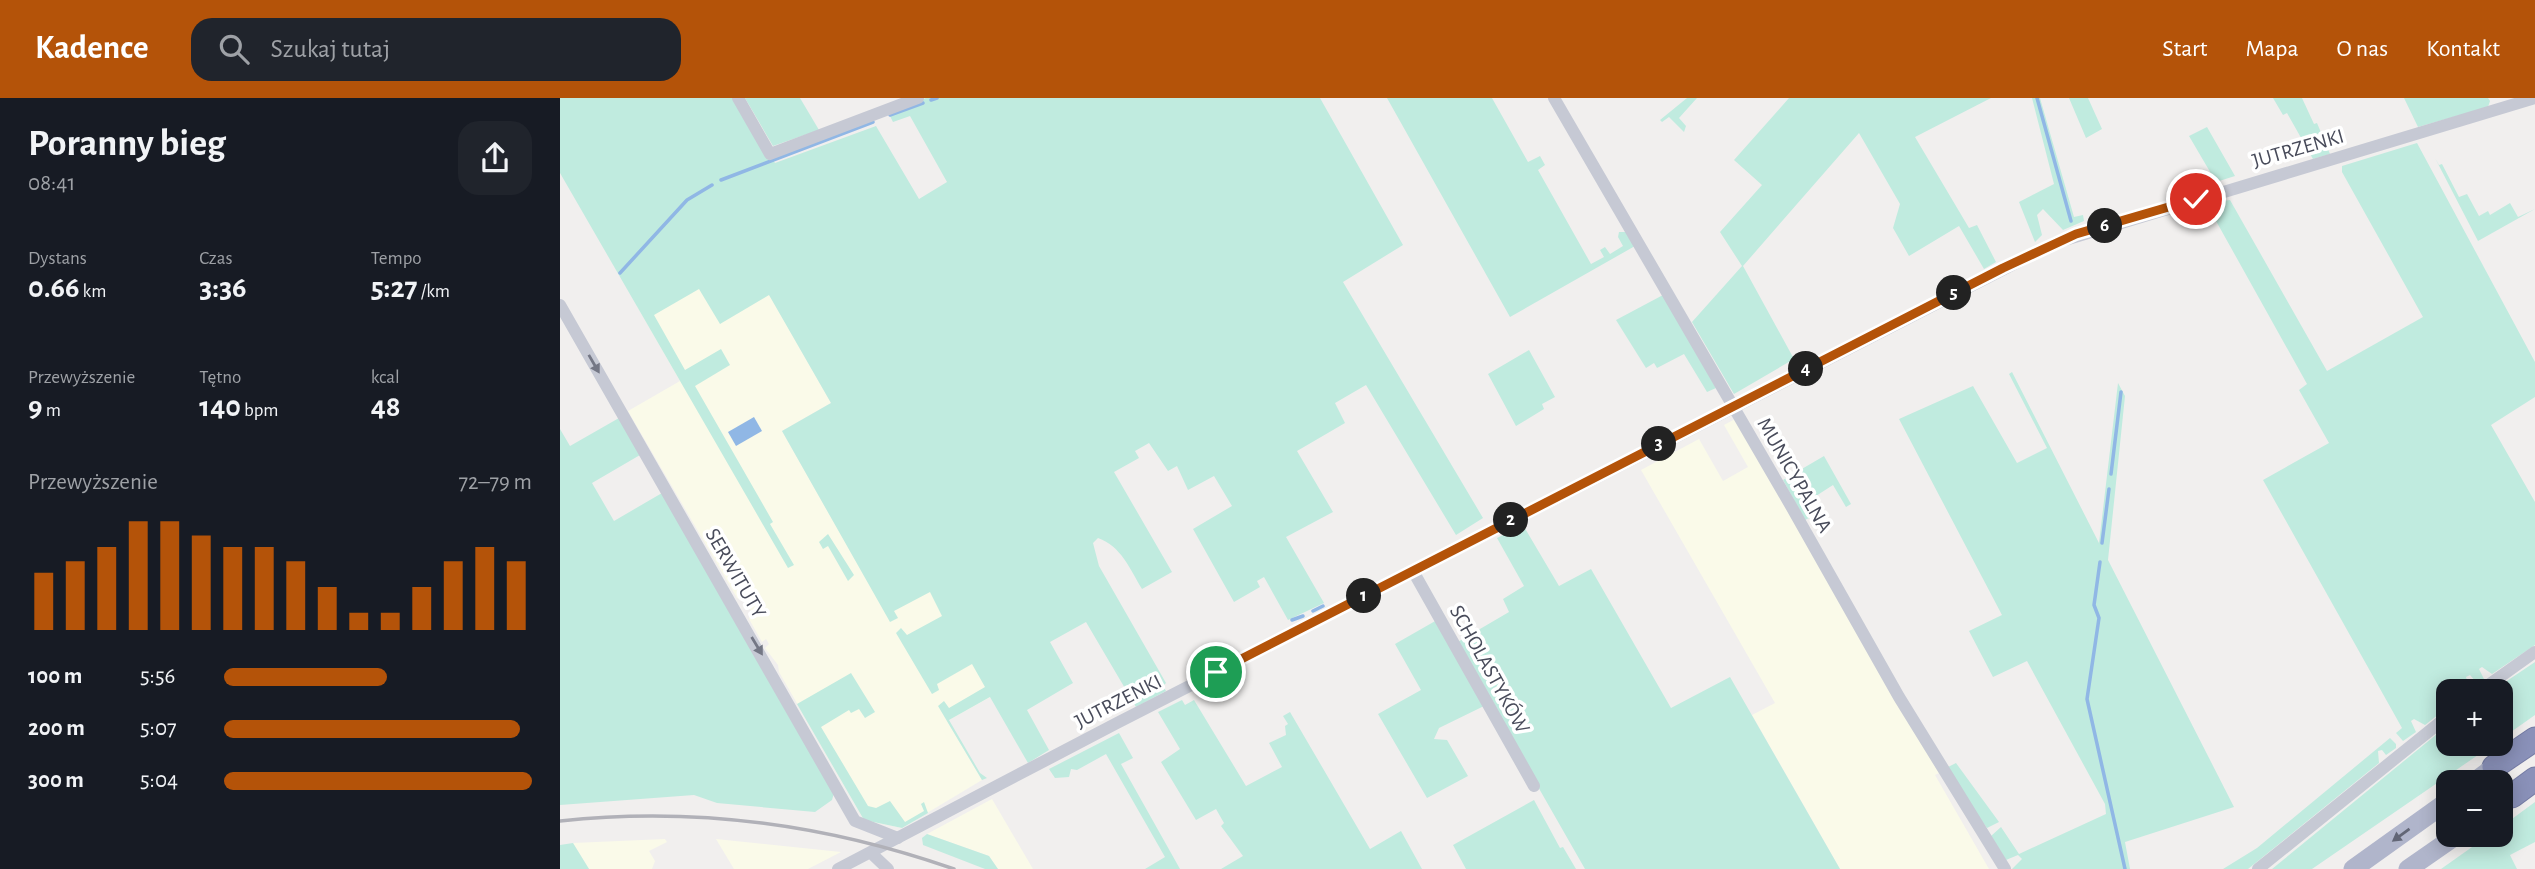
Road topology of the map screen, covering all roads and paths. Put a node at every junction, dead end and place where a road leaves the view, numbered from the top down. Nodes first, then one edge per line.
1 (738, 98) edge
2 (918, 98) edge
3 (1554, 98) edge
4 (2535, 98) edge
5 (560, 305) edge
6 (1733, 406) junction
7 (1413, 571) junction
8 (2535, 652) edge
9 (2497, 679) edge
10 (2436, 726) edge
11 (2535, 739) edge
12 (2494, 767) joint
13 (2490, 770) edge
14 (2535, 781) edge
15 (1534, 786) dead end
16 (2513, 795) edge
17 (2436, 809) edge
18 (898, 838) junction
19 (2440, 847) edge
20 (871, 853) junction
21 (838, 869) edge
22 (888, 869) edge
23 (2006, 869) edge
24 (2258, 869) edge
25 (2353, 869) edge
26 (2408, 869) edge

1 - 2 street
3 - 6 street, MUNICYPALNA
4 - 6 street, JUTRZENKI
5 -> 18 street, SERWITUTY
6 - 7 street, JUTRZENKI
6 - 23 street, MUNICYPALNA
7 - 15 street, SCHOLASTYKÓW
7 - 18 street, JUTRZENKI
8 - 9 street
10 - 24 street
11 - 12 highway
12 - 13 main road
14 - 16 highway
17 -> 25 main road
18 - 20 street, JUTRZENKI
19 - 26 main road
20 - 21 street, JUTRZENKI
20 - 22 street

